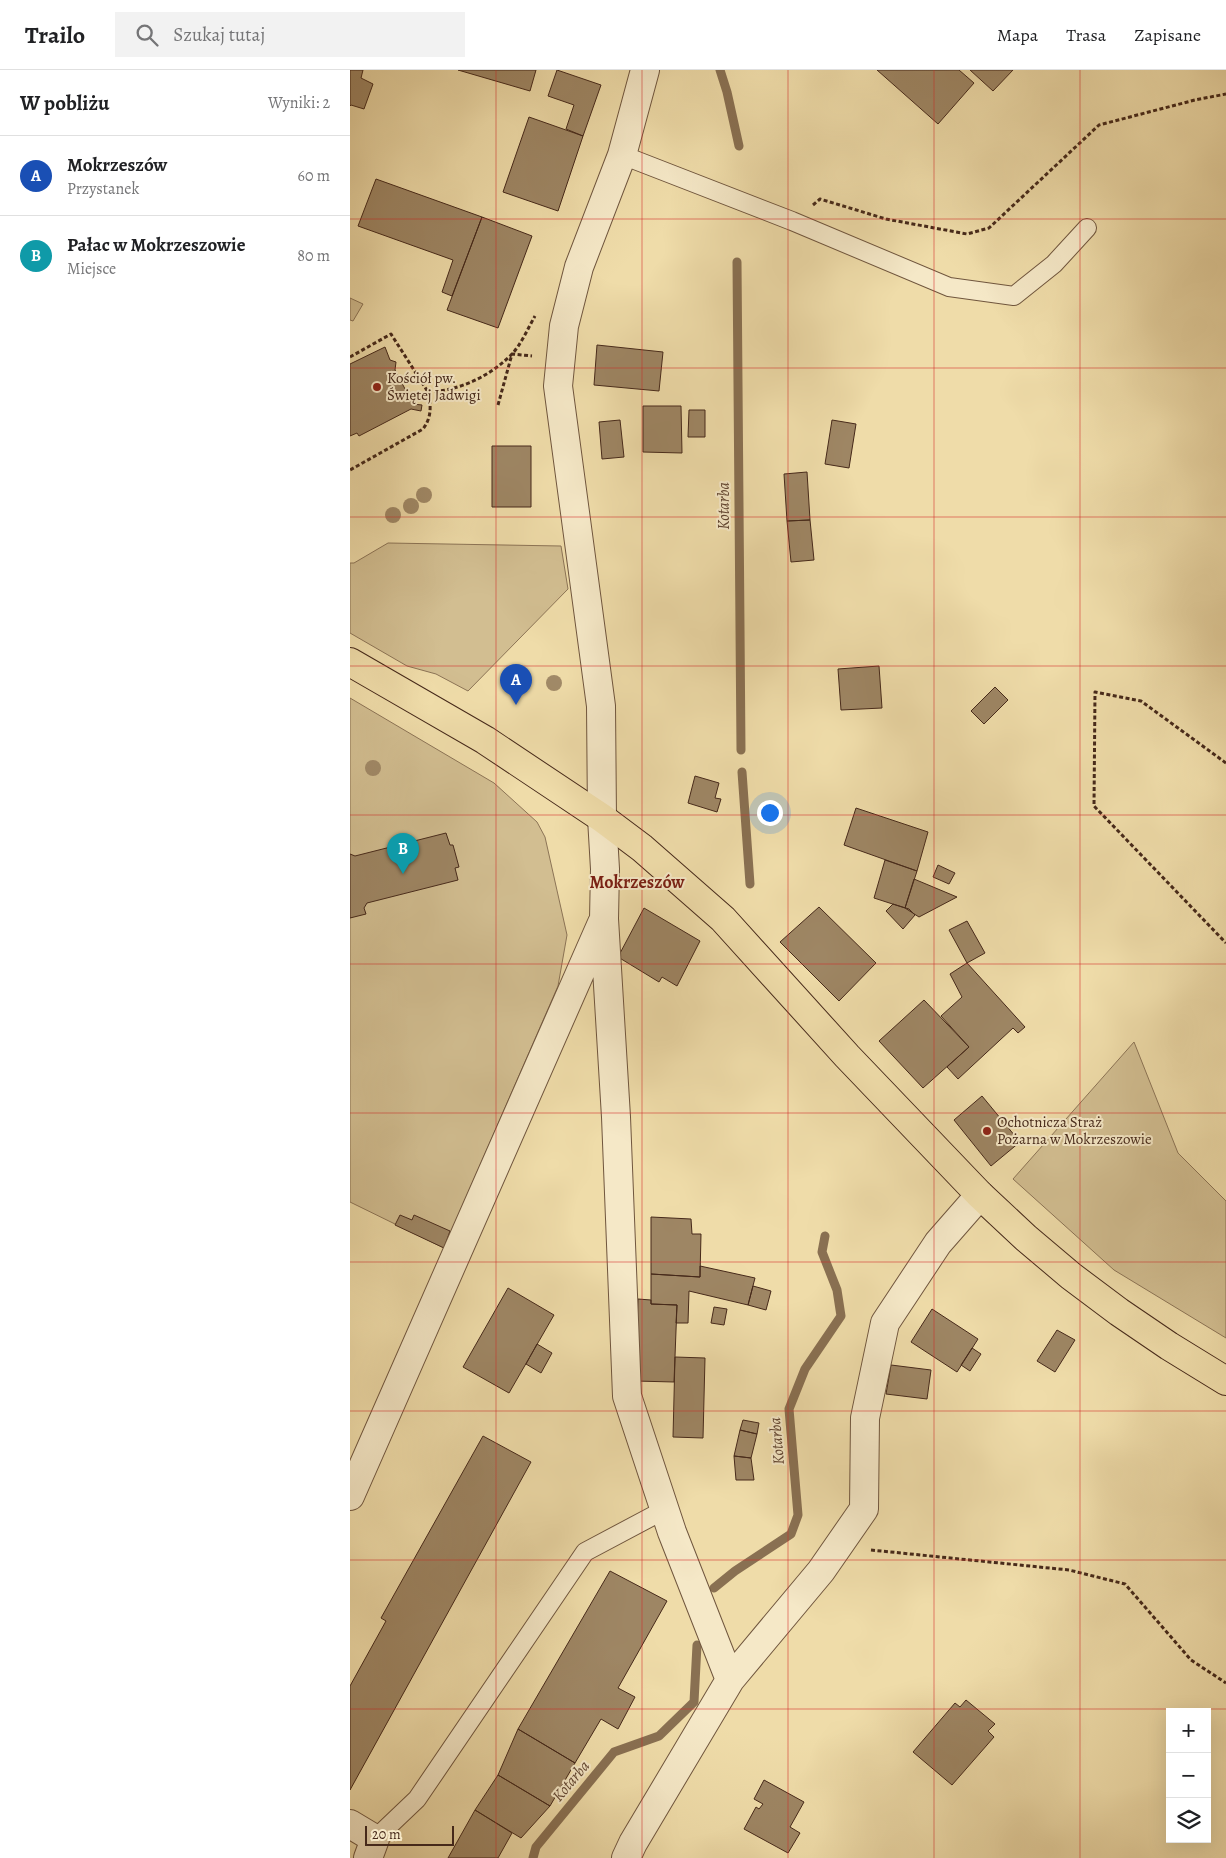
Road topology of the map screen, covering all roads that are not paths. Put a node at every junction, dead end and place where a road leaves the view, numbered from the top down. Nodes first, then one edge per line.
1 (645, 70) edge
2 (622, 155) junction
3 (1087, 228) dead end
4 (350, 662) edge
5 (602, 818) junction
6 (604, 919) junction
7 (980, 1195) junction
8 (1226, 1381) edge
9 (350, 1496) edge
10 (664, 1510) junction
11 (730, 1680) junction
12 (350, 1824) edge
13 (372, 1849) edge
14 (626, 1858) edge

1 - 2 street
2 - 3 lane
2 - 5 street
4 - 5 main road
5 - 6 street
5 - 7 main road
6 - 9 street
6 - 10 street
7 - 8 main road
7 - 11 street
10 - 11 street
10 - 13 lane
11 - 14 street
12 - 13 street

